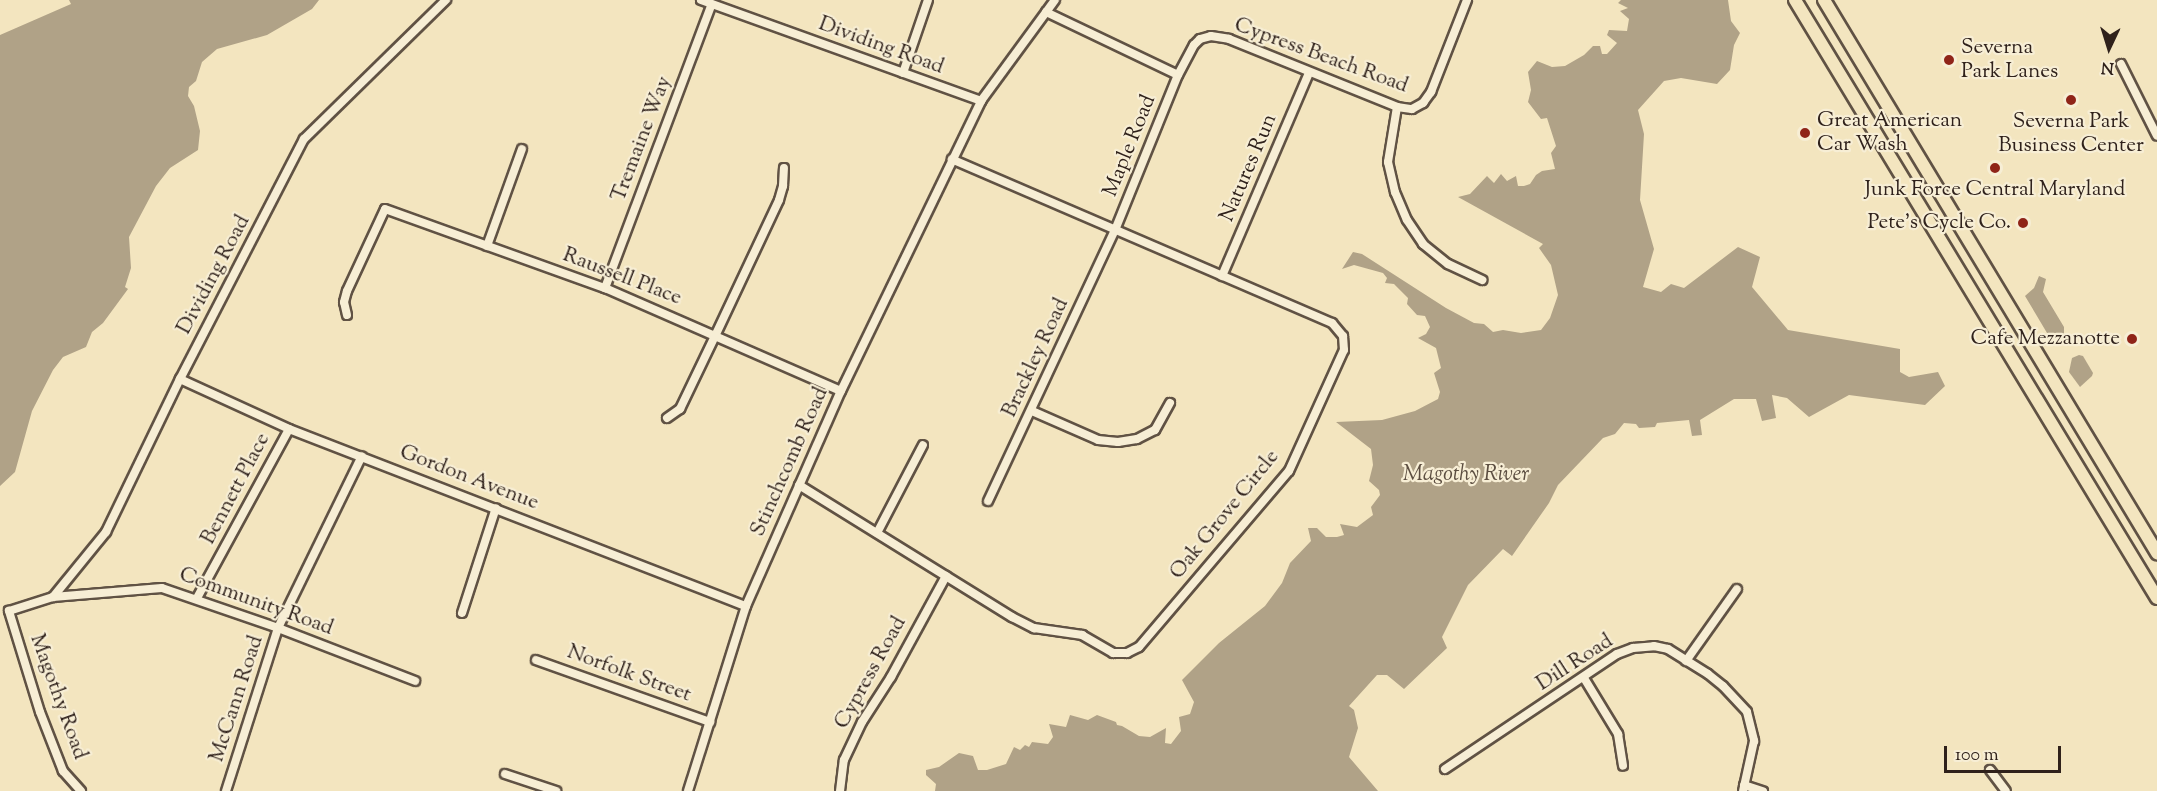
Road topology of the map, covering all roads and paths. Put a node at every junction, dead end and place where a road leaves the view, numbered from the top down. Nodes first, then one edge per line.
1 (446, 0) edge
2 (701, 0) edge
3 (928, 0) edge
4 (1055, 0) edge
5 (1467, 0) edge
6 (1795, 0) edge
7 (1824, 0) edge
8 (712, 4) junction
9 (1046, 12) junction
10 (2121, 64) dead end
11 (903, 72) junction
12 (1309, 73) junction
13 (1178, 75) junction
14 (981, 101) junction
15 (1397, 107) junction
16 (2157, 136) edge
17 (522, 149) dead end
18 (952, 159) junction
19 (784, 168) dead end
20 (1115, 230) junction
21 (487, 246) junction
22 (1222, 276) junction
23 (1483, 280) dead end
24 (605, 288) junction
25 (347, 315) dead end
26 (716, 334) junction
27 (180, 379) junction
28 (841, 391) junction
29 (1170, 403) dead end
30 (1032, 411) junction
31 (667, 418) dead end
32 (289, 429) junction
33 (2086, 433) junction
34 (2065, 442) junction
35 (923, 445) dead end
36 (362, 456) junction
37 (799, 485) junction
38 (988, 501) dead end
39 (496, 508) junction
40 (876, 533) junction
41 (2157, 553) edge
42 (946, 576) junction
43 (1737, 590) dead end
44 (53, 597) junction
45 (197, 598) junction
46 (2157, 598) edge
47 (746, 606) junction
48 (9, 612) joint
49 (462, 614) dead end
50 (278, 628) junction
51 (536, 660) dead end
52 (1686, 661) junction
53 (1584, 678) junction
54 (416, 681) dead end
55 (710, 722) junction
56 (1623, 766) dead end
57 (1445, 769) dead end
58 (1990, 770) dead end
59 (505, 774) dead end
60 (1743, 788) edge
61 (81, 791) edge
62 (226, 791) edge
63 (556, 791) edge
64 (688, 791) edge
65 (840, 791) edge
66 (1763, 791) edge
67 (2006, 791) edge

1 - 27 street, Dividing Road
2 - 8 street, Dividing Road
3 - 11 street
4 - 9 street, Stinchcomb Road
5 - 15 street, Cypress Beach Road
6 - 34 highway
7 - 33 highway
8 - 11 street, Dividing Road
8 - 24 street, Tremaine Way
9 - 13 street
9 - 14 street, Stinchcomb Road
10 - 16 street
11 - 14 street, Dividing Road
12 - 13 street, Cypress Beach Road
12 - 15 street, Cypress Beach Road
12 - 22 street, Natures Run
13 - 20 street, Maple Road
14 - 18 street, Stinchcomb Road
15 - 23 street
17 - 21 street
18 - 20 street, Oak Grove Circle
18 - 28 street, Stinchcomb Road
19 - 26 street
20 - 22 street, Oak Grove Circle
20 - 30 street, Brackley Road
21 - 24 street, Raussell Place
21 - 25 street, Raussell Place
22 - 42 street, Oak Grove Circle
24 - 26 street, Raussell Place
26 - 28 street, Raussell Place
26 - 31 street
27 - 32 street, Gordon Avenue
27 - 44 street, Dividing Road
28 - 37 street, Stinchcomb Road
29 - 30 street
30 - 38 street, Brackley Road
32 - 36 street, Gordon Avenue
32 - 45 street, Bennett Place
33 - 34 highway
33 - 41 highway
34 - 46 highway
35 - 40 street
36 - 39 street, Gordon Avenue
36 - 50 street, McCann Road
37 - 40 street, Oak Grove Circle
37 - 47 street, Stinchcomb Road
39 - 47 street, Gordon Avenue
39 - 49 street
40 - 42 street, Oak Grove Circle
42 - 65 street, Cypress Road
43 - 52 street
44 - 45 street, Community Road
44 - 48 street, Community Road
45 - 50 street, Community Road
47 - 55 street, Stinchcomb Road
48 - 61 street, Magothy Road
50 - 54 street, Community Road
50 - 62 street, McCann Road
51 - 55 street, Norfolk Street
52 - 53 street, Dill Road
52 - 60 street, Dill Road
53 - 56 street
53 - 57 street, Dill Road
55 - 64 street, Stinchcomb Road
58 - 67 street
59 - 63 street
60 - 66 street

